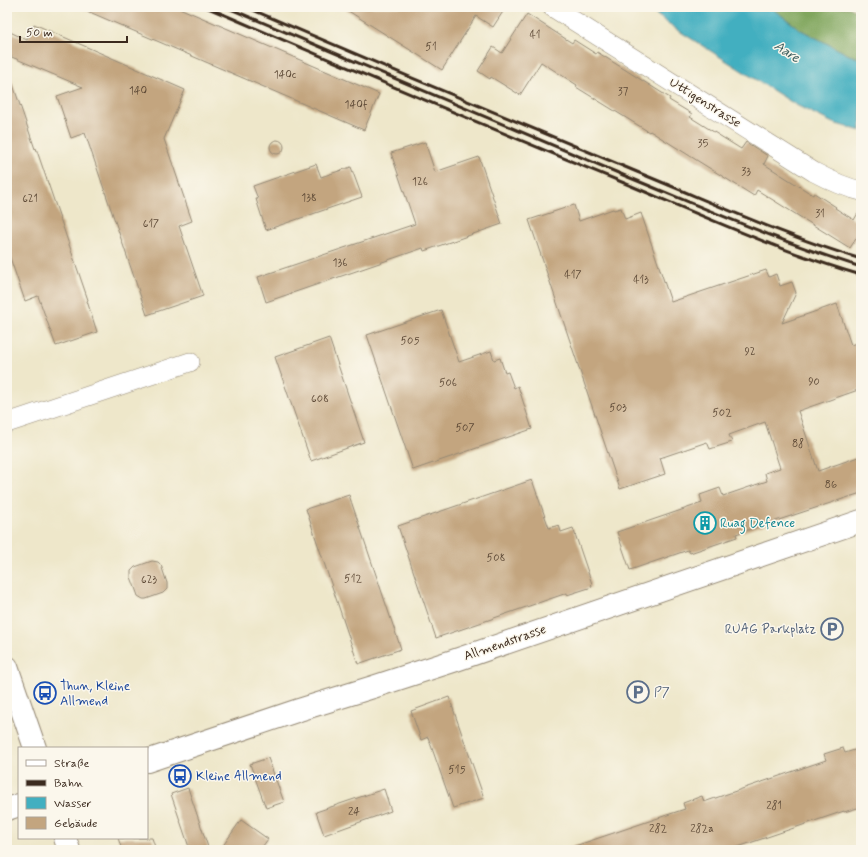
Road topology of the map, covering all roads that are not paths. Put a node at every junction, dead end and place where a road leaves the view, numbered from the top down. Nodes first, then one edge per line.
1 (552, 7) edge
2 (861, 192) edge
3 (190, 362) dead end
4 (7, 423) edge
5 (861, 521) edge
6 (7, 667) edge
7 (35, 747) edge
8 (148, 761) edge
9 (18, 805) edge
10 (7, 810) edge
11 (65, 839) edge
12 (69, 850) edge

1 - 2 street, Uttigenstrasse
3 - 4 street
5 - 8 main road, Allmendstrasse
6 - 7 main road
9 - 10 main road
11 - 12 main road

